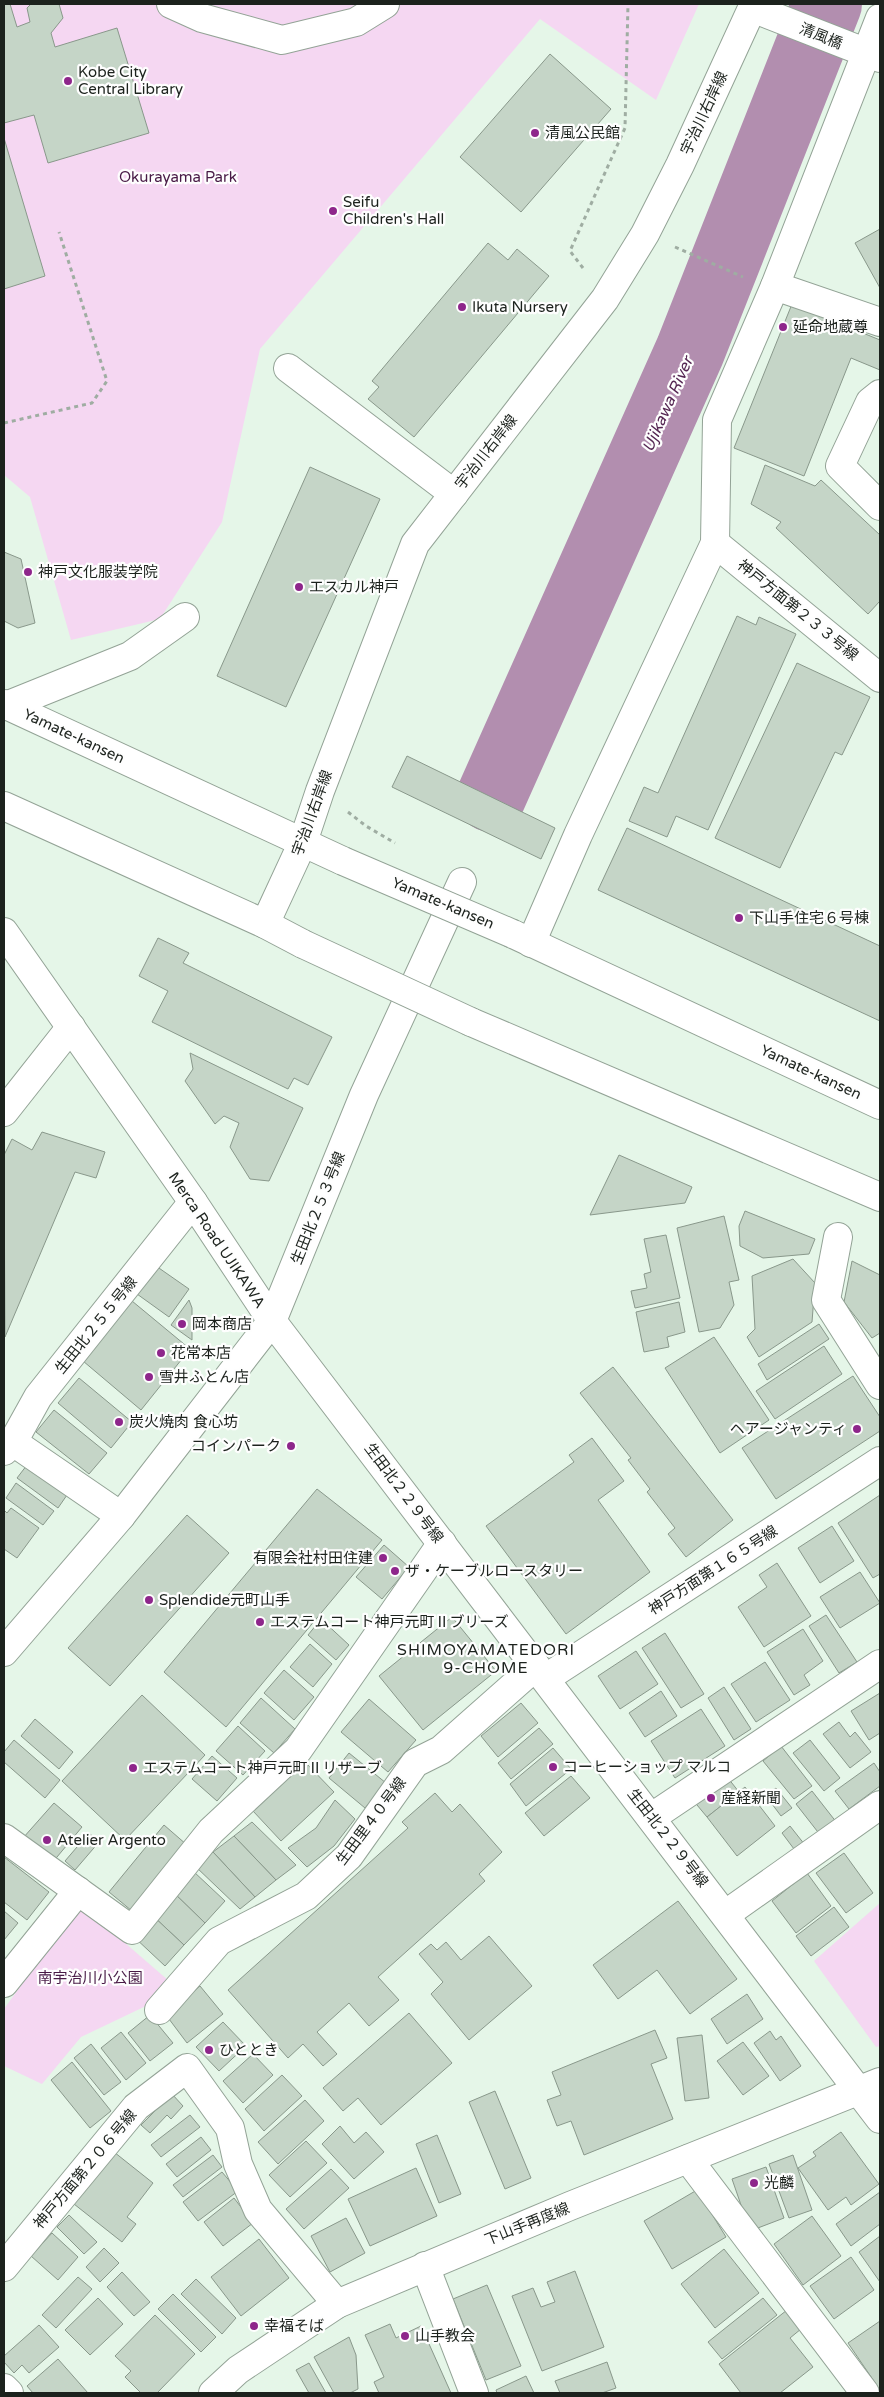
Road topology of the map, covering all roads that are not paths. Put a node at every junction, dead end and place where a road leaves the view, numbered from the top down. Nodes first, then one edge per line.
1 (171, 4) edge
2 (385, 4) edge
3 (753, 6) edge
4 (880, 18) edge
5 (866, 53) edge
6 (775, 286) junction
7 (880, 322) edge
8 (288, 368) dead end
9 (880, 394) edge
10 (454, 494) junction
11 (880, 506) edge
12 (715, 543) junction
13 (185, 617) dead end
14 (875, 664) edge
15 (5, 705) edge
16 (4, 806) edge
17 (303, 842) junction
18 (462, 882) dead end
19 (265, 924) junction
20 (4, 932) edge
21 (522, 938) junction
22 (71, 1027) junction
23 (880, 1105) edge
24 (4, 1112) edge
25 (880, 1197) edge
26 (193, 1202) junction
27 (838, 1236) dead end
28 (272, 1321) junction
29 (880, 1385) edge
30 (11, 1431) edge
31 (880, 1461) edge
32 (121, 1516) junction
33 (442, 1543) junction
34 (4, 1652) edge
35 (880, 1664) edge
36 (541, 1672) junction
37 (880, 1805) edge
38 (652, 1817) junction
39 (4, 1838) edge
40 (78, 1891) junction
41 (726, 1914) junction
42 (4, 1983) edge
43 (159, 2010) dead end
44 (871, 2086) edge
45 (880, 2119) edge
46 (688, 2159) junction
47 (425, 2266) junction
48 (4, 2267) edge
49 (338, 2304) junction
50 (4, 2388) edge
51 (9, 2393) edge
52 (213, 2393) edge
53 (474, 2393) edge
54 (866, 2393) edge

1 - 2 street
3 - 5 street, 清風橋
3 - 10 street, 宇治川右岸線
4 - 5 street
5 - 6 street
6 - 7 street
6 - 12 street
8 - 10 street
9 - 11 street
10 - 17 street, 宇治川右岸線
12 - 14 street, 神戸方面第２３３号線
12 - 21 street
13 - 15 street
15 - 17 street, Yamate-kansen
16 - 19 street
17 - 19 street, 宇治川右岸線
17 - 21 street, Yamate-kansen, bridge
18 - 28 street, 生田北２５３号線
19 - 25 street, bridge
20 - 22 street, Merca Road UJIKAWA
21 - 23 street, Yamate-kansen
22 - 24 street
22 - 26 street, Merca Road UJIKAWA
26 - 28 street, Merca Road UJIKAWA
26 - 30 street, 生田北２５５号線
27 - 29 street
28 - 32 street, Merca Road UJIKAWA
28 - 33 street, 生田北２２９号線
30 - 32 street
31 - 36 street, 神戸方面第１６５号線
32 - 34 street, Merca Road UJIKAWA
33 - 36 street, 生田北２２９号線
33 - 40 street
35 - 38 street
36 - 38 street, 生田北２２９号線
36 - 43 street, 生田里４０号線
37 - 41 street
38 - 41 street, 生田北２２９号線
39 - 40 street
40 - 42 street
41 - 44 street, 生田北２２９号線
44 - 45 street, 生田北２２９号線
44 - 46 street, 下山手再度線
46 - 47 street, 下山手再度線
46 - 54 street
47 - 49 street, 下山手再度線
47 - 53 street
48 - 49 street, 神戸方面第２０６号線
49 - 52 street, 下山手再度線
50 - 51 street

